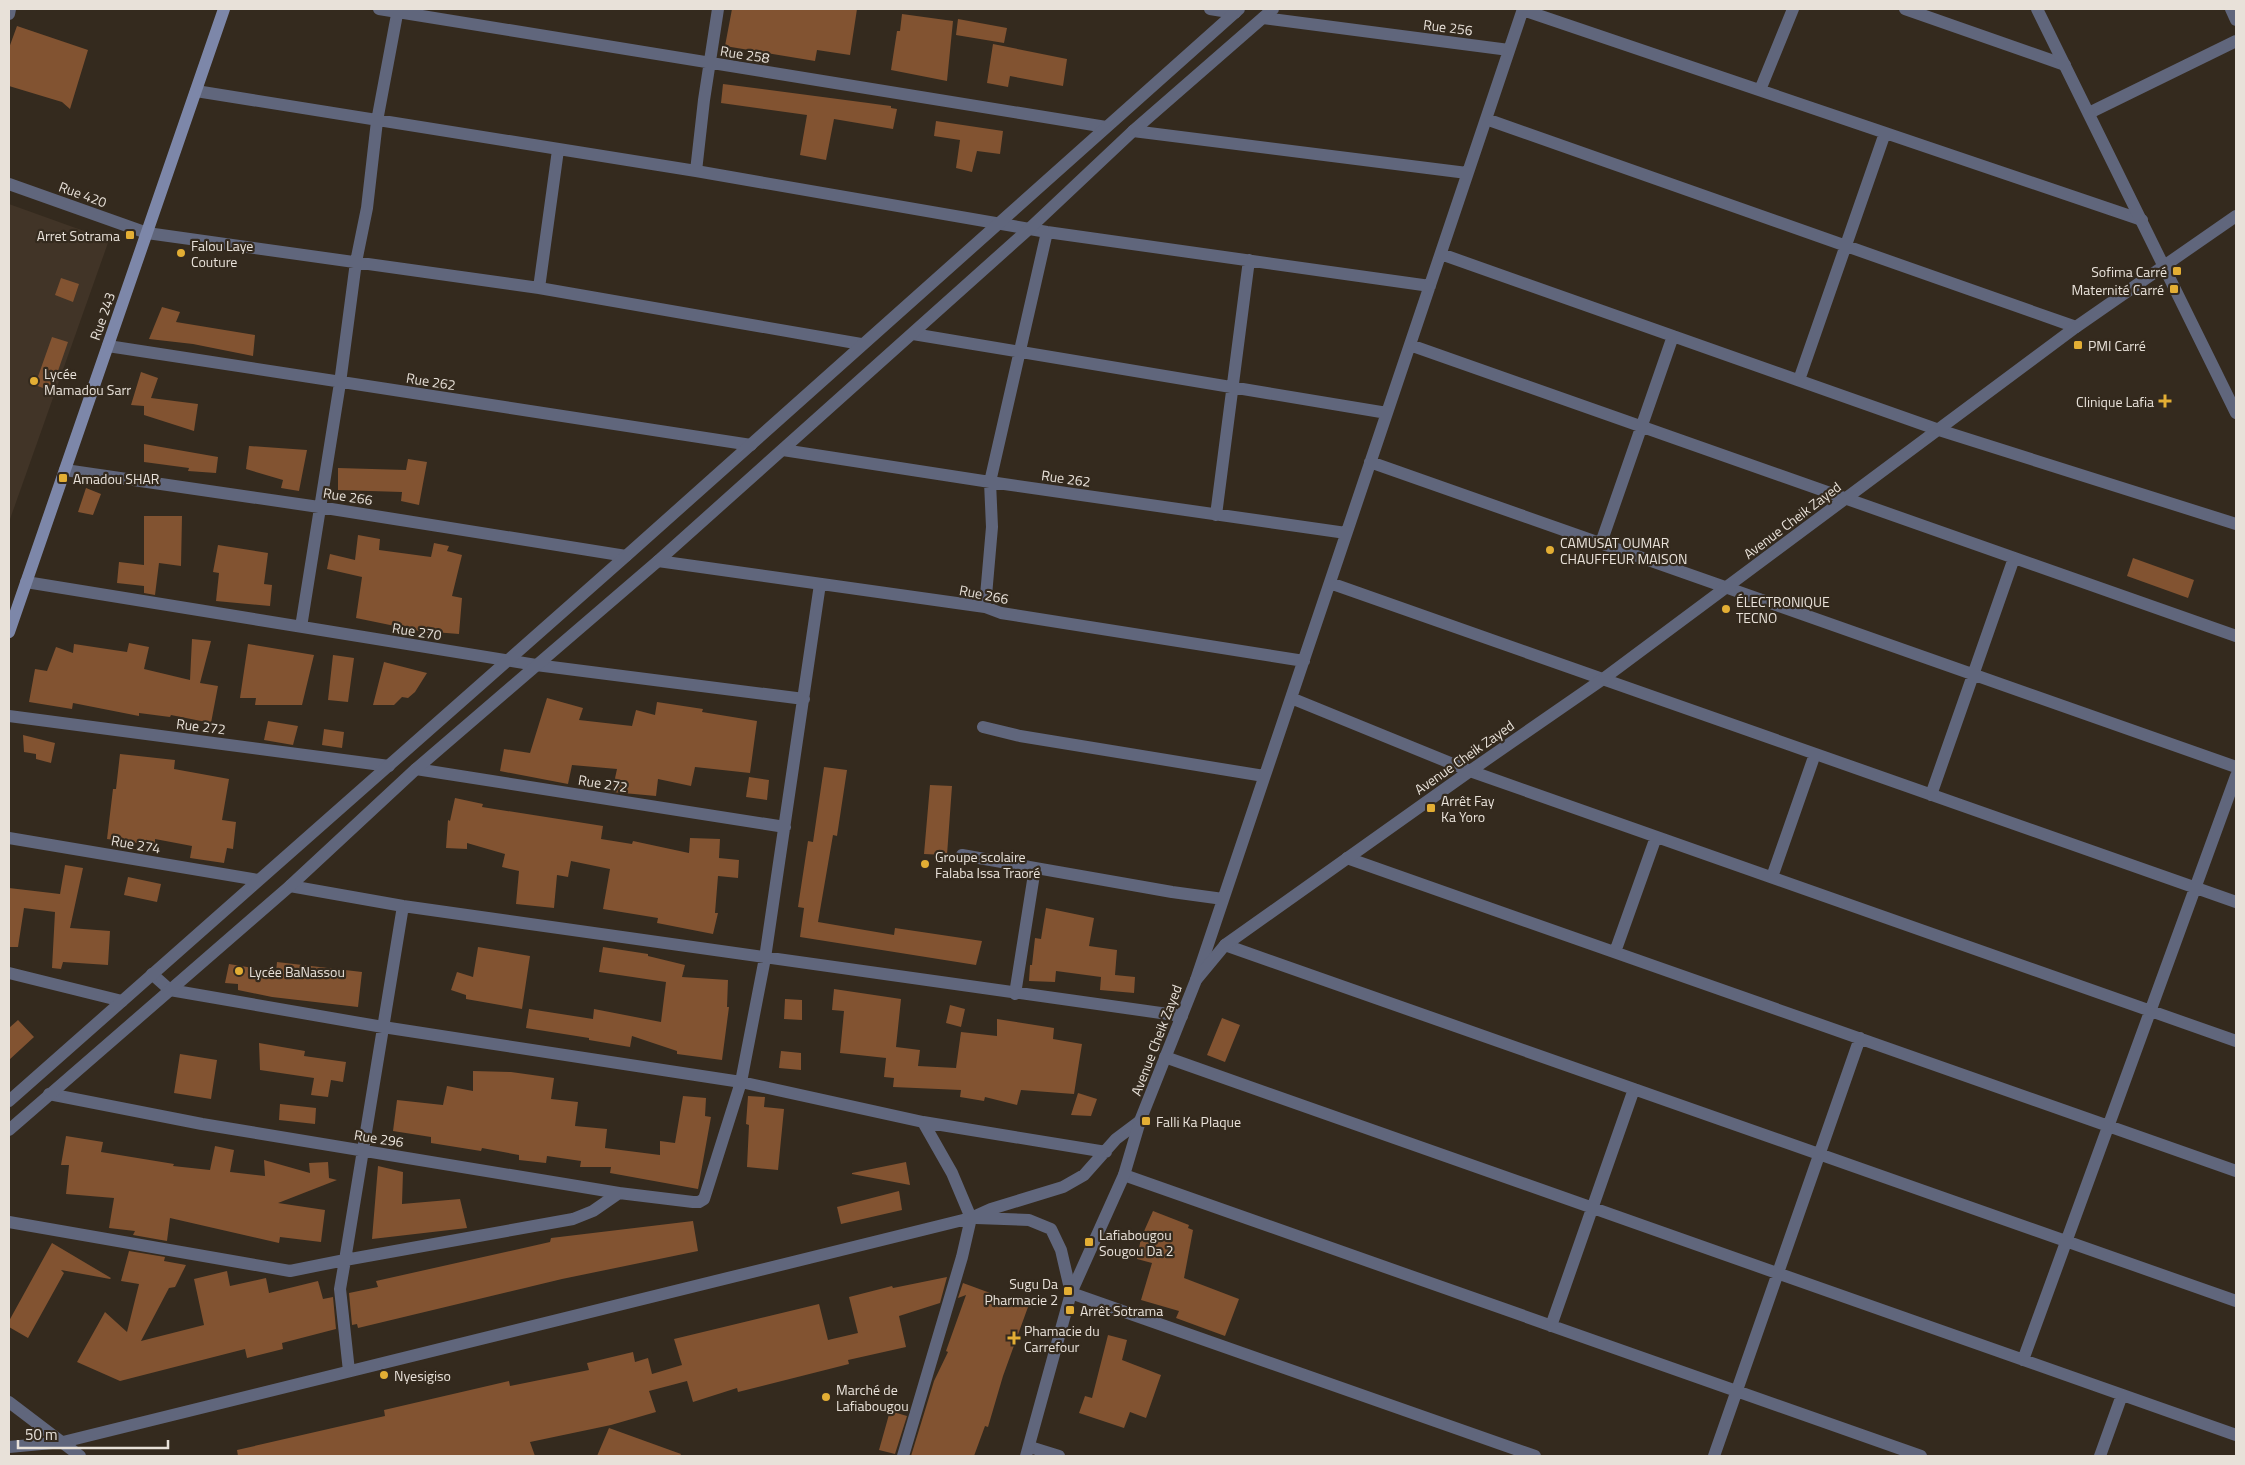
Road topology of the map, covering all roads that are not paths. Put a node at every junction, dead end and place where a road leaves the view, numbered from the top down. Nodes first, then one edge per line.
1 (10, 9) edge
2 (224, 9) edge
3 (379, 9) edge
4 (718, 9) edge
5 (1210, 9) edge
6 (1273, 9) edge
7 (1523, 9) edge
8 (1793, 9) edge
9 (1905, 9) edge
10 (2037, 9) edge
11 (2231, 9) edge
12 (398, 10) edge
13 (1237, 11) edge
14 (9, 14) edge
15 (1263, 18) junction
16 (2236, 20) edge
17 (2236, 40) edge
18 (1509, 50) junction
19 (710, 63) junction
20 (2065, 65) junction
21 (1760, 90) junction
22 (196, 91) junction
23 (2089, 113) junction
24 (1486, 119) junction
25 (377, 121) junction
26 (1106, 127) junction
27 (1133, 131) junction
28 (1886, 133) junction
29 (558, 150) junction
30 (696, 171) junction
31 (1468, 173) junction
32 (9, 184) edge
33 (2236, 216) edge
34 (2142, 220) junction
35 (998, 223) junction
36 (1030, 228) junction
37 (1047, 232) junction
38 (147, 233) junction
39 (1846, 246) junction
40 (1440, 254) junction
41 (1249, 260) junction
42 (356, 262) junction
43 (2165, 267) junction
44 (1430, 286) junction
45 (539, 288) junction
46 (2076, 327) junction
47 (913, 334) junction
48 (1673, 336) junction
49 (861, 344) junction
50 (1410, 345) junction
51 (108, 346) junction
52 (1019, 353) junction
53 (1799, 380) junction
54 (340, 383) junction
55 (1233, 387) junction
56 (1387, 413) junction
57 (2236, 413) edge
58 (1641, 427) junction
59 (1939, 430) junction
60 (751, 445) junction
61 (783, 450) junction
62 (1370, 462) junction
63 (65, 470) junction
64 (990, 482) junction
65 (1845, 498) junction
66 (319, 507) junction
67 (1216, 515) junction
68 (2236, 524) edge
69 (1346, 533) junction
70 (1601, 543) junction
71 (626, 556) junction
72 (2014, 558) junction
73 (658, 561) junction
74 (26, 582) junction
75 (1330, 583) junction
76 (820, 584) junction
77 (1726, 587) junction
78 (985, 607) junction
79 (301, 627) junction
80 (9, 632) edge
81 (2236, 636) edge
82 (508, 660) junction
83 (1304, 661) junction
84 (536, 665) junction
85 (1973, 675) junction
86 (1603, 679) junction
87 (1291, 698) junction
88 (804, 699) junction
89 (9, 716) edge
90 (983, 727) dead end
91 (1815, 754) junction
92 (389, 766) junction
93 (2236, 767) edge
94 (416, 769) junction
95 (1470, 771) junction
96 (1264, 776) junction
97 (2236, 776) edge
98 (1931, 794) junction
99 (784, 827) junction
100 (1656, 837) junction
101 (9, 838) edge
102 (962, 855) dead end
103 (1347, 858) junction
104 (1035, 868) junction
105 (1772, 877) junction
106 (258, 880) junction
107 (290, 886) junction
108 (2196, 888) junction
109 (1223, 899) junction
110 (2236, 902) edge
111 (403, 906) junction
112 (1225, 945) junction
113 (1615, 952) junction
114 (765, 958) junction
115 (9, 973) edge
116 (152, 974) junction
117 (1196, 980) junction
118 (170, 990) junction
119 (1016, 994) junction
120 (122, 1001) junction
121 (2151, 1011) junction
122 (1182, 1016) junction
123 (383, 1027) junction
124 (1860, 1038) junction
125 (2236, 1041) edge
126 (1165, 1058) junction
127 (742, 1082) junction
128 (1634, 1089) junction
129 (49, 1094) junction
130 (9, 1101) edge
131 (1140, 1121) junction
132 (923, 1122) junction
133 (2109, 1126) junction
134 (9, 1130) edge
135 (364, 1151) junction
136 (1106, 1152) junction
137 (1819, 1154) junction
138 (2236, 1171) edge
139 (1124, 1175) junction
140 (619, 1194) junction
141 (1593, 1208) junction
142 (971, 1218) junction
143 (9, 1222) edge
144 (2067, 1241) junction
145 (345, 1260) junction
146 (1778, 1273) junction
147 (1071, 1293) junction
148 (2236, 1301) edge
149 (1551, 1326) junction
150 (2024, 1360) junction
151 (350, 1371) junction
152 (1736, 1391) junction
153 (2122, 1395) junction
154 (9, 1397) edge
155 (9, 1402) edge
156 (41, 1425) junction
157 (2236, 1435) edge
158 (63, 1442) junction
159 (9, 1447) edge
160 (1028, 1452) edge
161 (80, 1456) edge
162 (903, 1456) edge
163 (1059, 1456) edge
164 (1535, 1456) edge
165 (1714, 1456) edge
166 (1921, 1456) edge
167 (2100, 1456) edge

1 - 14 street
2 - 22 main road, Rue 243
3 - 12 street, Rue 258
4 - 19 street
5 - 13 street
6 - 15 street
7 - 18 street
7 - 21 street
8 - 21 street
9 - 20 street
10 - 20 street
11 - 16 street
12 - 19 street, Rue 258
12 - 25 street
13 - 26 street
15 - 18 street, Rue 256
15 - 27 street
17 - 23 street
18 - 24 street
19 - 26 street, Rue 258
19 - 30 street
20 - 23 street
21 - 28 street
22 - 25 street
22 - 38 main road, Rue 243
23 - 34 street
24 - 31 street
24 - 39 street
25 - 29 street
25 - 42 street
26 - 35 street
27 - 31 street
27 - 36 street
28 - 34 street
28 - 39 street
29 - 30 street
29 - 45 street
30 - 35 street
31 - 40 street
32 - 38 street, Rue 420
33 - 43 street, Avenue Cheik Zayed
34 - 43 street
35 - 36 street
35 - 49 street
36 - 37 street
36 - 47 street
37 - 41 street
37 - 52 street
38 - 42 street, Rue 420
38 - 51 main road, Rue 243
39 - 46 street
39 - 53 street
40 - 44 street
40 - 48 street
41 - 44 street
41 - 55 street
42 - 45 street, Rue 420
42 - 54 street
43 - 46 street, Avenue Cheik Zayed
43 - 57 street
44 - 50 street
45 - 49 street, Rue 420
46 - 59 street, Avenue Cheik Zayed
47 - 52 street
47 - 61 street
48 - 53 street
48 - 58 street
49 - 60 street
50 - 56 street
50 - 58 street
51 - 54 street, Rue 262
51 - 63 main road, Rue 243
52 - 55 street
52 - 64 street
53 - 59 street
54 - 60 street, Rue 262
54 - 66 street
55 - 56 street
55 - 67 street
56 - 62 street
58 - 65 street
58 - 70 street
59 - 65 street, Avenue Cheik Zayed
59 - 68 street
60 - 71 street
61 - 64 street, Rue 262
61 - 73 street
62 - 69 street
62 - 70 street
63 - 66 street, Rue 266
63 - 74 main road, Rue 243
64 - 67 street, Rue 262
64 - 78 street
65 - 72 street
65 - 77 street, Avenue Cheik Zayed
66 - 71 street, Rue 266
66 - 79 street
67 - 69 street, Rue 262
69 - 75 street
70 - 77 street
71 - 82 street
72 - 81 street
72 - 85 street
73 - 76 street, Rue 266
73 - 84 street
74 - 79 street, Rue 270
74 - 80 main road, Rue 243
75 - 83 street
75 - 86 street
76 - 78 street, Rue 266
76 - 88 street
77 - 85 street
77 - 86 street, Avenue Cheik Zayed
78 - 83 street, Rue 266
79 - 82 street, Rue 270
82 - 84 street, Rue 270
82 - 92 street
83 - 87 street
84 - 88 street, Rue 270
84 - 94 street
85 - 93 street
85 - 98 street
86 - 91 street
86 - 95 street, Avenue Cheik Zayed
87 - 95 street
87 - 96 street
88 - 99 street
89 - 92 street, Rue 272
90 - 96 street
91 - 98 street
91 - 105 street
92 - 106 street
94 - 99 street, Rue 272
94 - 107 street
95 - 100 street
95 - 103 street, Avenue Cheik Zayed
96 - 109 street
97 - 108 street
98 - 108 street
99 - 114 street
100 - 105 street
100 - 113 street
101 - 106 street, Rue 274
102 - 104 street
103 - 112 street, Avenue Cheik Zayed
103 - 113 street
104 - 109 street
104 - 119 street
105 - 121 street
106 - 116 street
107 - 111 street
107 - 118 street
108 - 110 street
108 - 121 street
109 - 117 street
111 - 114 street
111 - 123 street
112 - 117 street, Avenue Cheik Zayed
112 - 128 street
113 - 124 street
114 - 119 street
114 - 127 street
115 - 120 street
116 - 118 street
116 - 120 street
117 - 122 street, Avenue Cheik Zayed
118 - 123 street
118 - 129 street
119 - 122 street
120 - 130 street
121 - 125 street
121 - 133 street
122 - 126 street, Avenue Cheik Zayed
123 - 127 street
123 - 135 street
124 - 133 street
124 - 137 street
126 - 131 street, Avenue Cheik Zayed
126 - 141 street
127 - 132 street
127 - 140 street, Rue 296
128 - 137 street
128 - 141 street
129 - 134 street
129 - 135 street, Rue 296
131 - 136 street
131 - 139 street, Avenue Cheik Zayed
132 - 136 street
132 - 142 street
133 - 138 street
133 - 144 street
135 - 140 street, Rue 296
135 - 145 street
136 - 142 street
137 - 144 street
137 - 146 street
139 - 147 street, Avenue Cheik Zayed
139 - 149 street
140 - 145 street
141 - 146 street
141 - 149 street
142 - 147 street
142 - 151 street
142 - 162 street
143 - 145 street
144 - 148 street
144 - 150 street
145 - 151 street
146 - 150 street
146 - 152 street
147 - 160 street, Avenue Cheik Zayed
147 - 164 street
149 - 152 street
150 - 153 street
151 - 158 street
152 - 165 street
152 - 166 street
153 - 157 street
153 - 167 street
154 - 156 street
155 - 156 street
156 - 158 street
158 - 159 street
158 - 161 street
160 - 163 street

